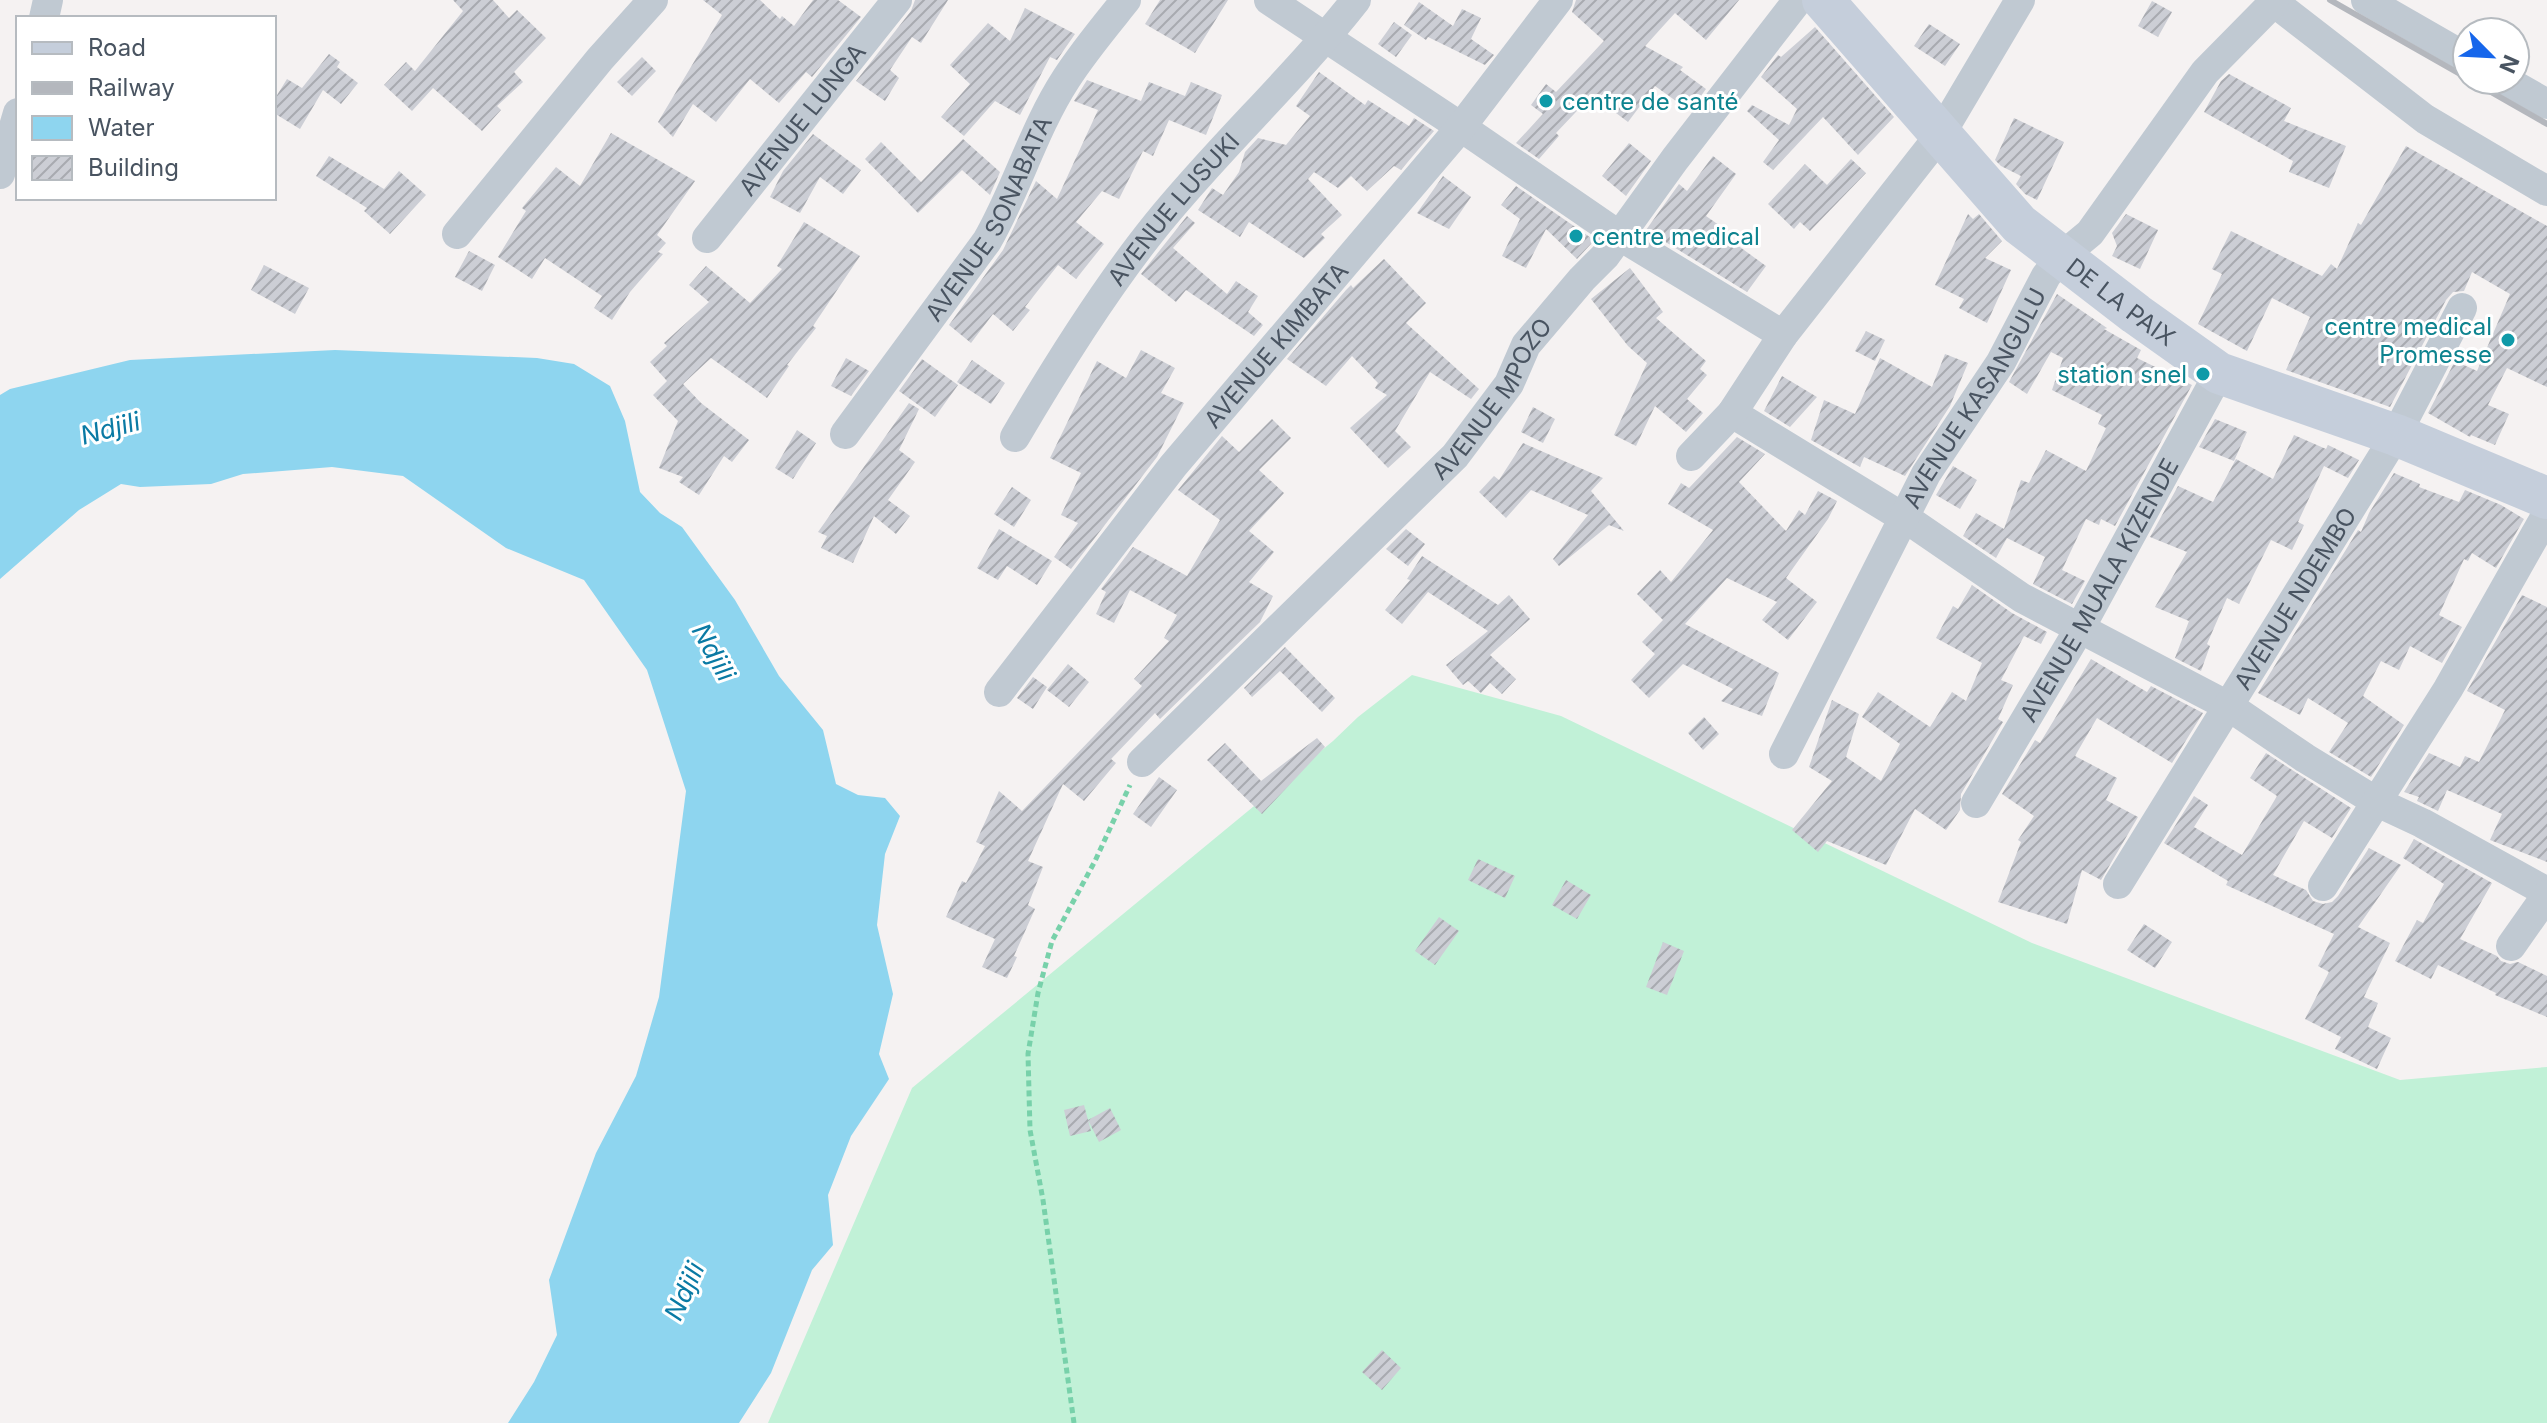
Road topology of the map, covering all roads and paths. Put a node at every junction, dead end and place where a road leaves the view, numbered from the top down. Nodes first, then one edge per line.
1 (653, 0) edge
2 (897, 0) edge
3 (1126, 0) edge
4 (1269, 0) edge
5 (1356, 0) edge
6 (1558, 0) edge
7 (1798, 0) edge
8 (1823, 0) edge
9 (2020, 0) edge
10 (2366, 0) edge
11 (2273, 1) edge
12 (1325, 39) junction
13 (2451, 49) edge
14 (16, 120) edge
15 (1461, 127) junction
16 (1940, 135) junction
17 (0, 174) edge
18 (2547, 191) edge
19 (457, 234) dead end
20 (1620, 236) junction
21 (707, 238) dead end
22 (2061, 257) junction
23 (2462, 308) dead end
24 (1783, 335) junction
25 (2219, 373) junction
26 (1732, 413) junction
27 (845, 434) dead end
28 (2396, 435) junction
29 (1015, 437) dead end
30 (1691, 456) dead end
31 (2547, 498) edge
32 (2547, 514) edge
33 (1902, 518) junction
34 (2080, 628) junction
35 (999, 692) dead end
36 (2230, 707) junction
37 (1784, 754) dead end
38 (1142, 762) joint
39 (2377, 802) junction
40 (1976, 803) dead end
41 (2118, 884) dead end
42 (2323, 886) dead end
43 (2547, 894) edge
44 (2511, 946) dead end
45 (1074, 1423) edge

1 - 19 street
2 - 21 street, AVENUE LUNGA
3 - 27 street, AVENUE SONABATA
4 - 12 street
5 - 12 street, AVENUE LUSUKI
6 - 15 street, AVENUE KIMBATA
7 - 20 street, AVENUE MPOZO
8 - 16 street, DE LA PAIX
9 - 16 street
10 - 13 street
11 - 18 street
11 - 22 street, AVENUE KASANGULU
12 - 15 street
12 - 29 street, AVENUE LUSUKI
14 - 17 street
15 - 20 street
15 - 35 street, AVENUE KIMBATA
16 - 22 street, DE LA PAIX
16 - 24 street
20 - 24 street
20 - 38 street, AVENUE MPOZO
22 - 25 street, DE LA PAIX
22 - 33 street, AVENUE KASANGULU
23 - 28 street, AVENUE NDEMBO
24 - 26 street
25 - 28 street, DE LA PAIX
25 - 34 street, AVENUE MUALA KIZENDE
26 - 30 street
26 - 33 street
28 - 31 street, DE LA PAIX
28 - 36 street, AVENUE NDEMBO
32 - 39 street
33 - 34 street
33 - 37 street, AVENUE KASANGULU
34 - 36 street
34 - 40 street, AVENUE MUALA KIZENDE
36 - 39 street
36 - 41 street, AVENUE NDEMBO
38 - 45 path
39 - 42 street
39 - 43 street
43 - 44 street

